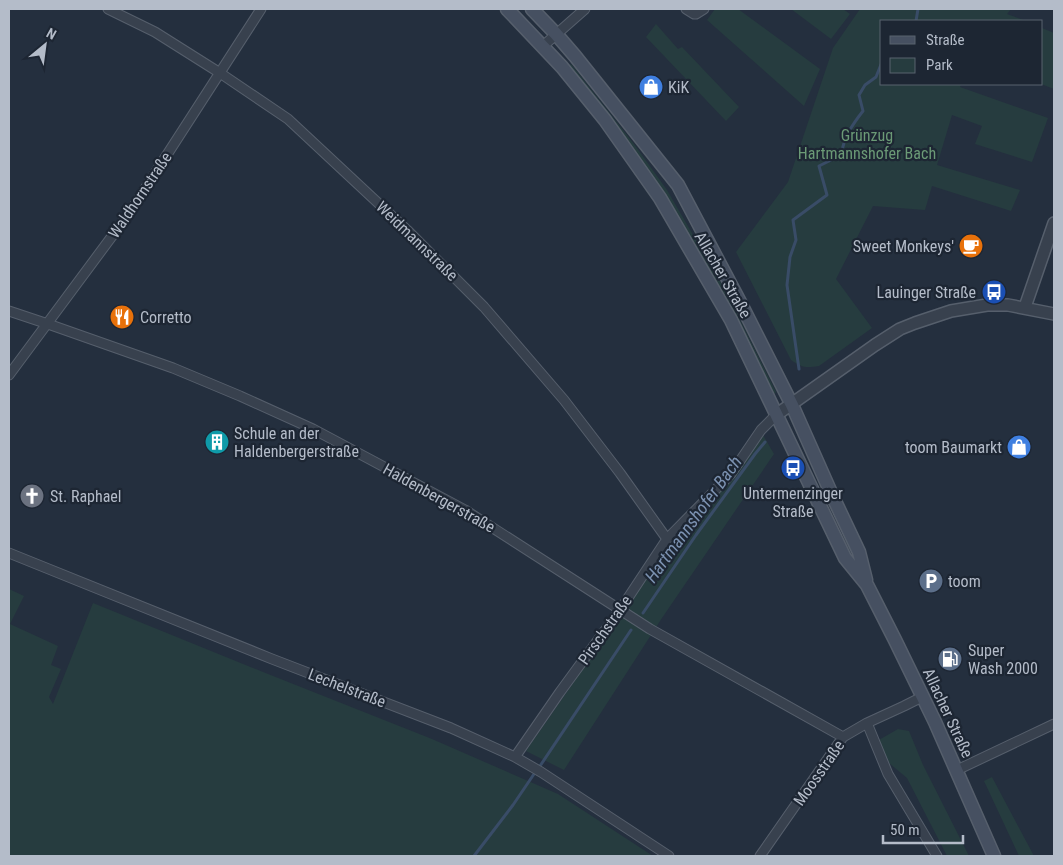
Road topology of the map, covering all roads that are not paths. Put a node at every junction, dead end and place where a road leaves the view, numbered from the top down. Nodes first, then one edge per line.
1 (108, 9) edge
2 (261, 9) edge
3 (507, 9) edge
4 (532, 9) edge
5 (585, 9) edge
6 (686, 9) edge
7 (704, 9) edge
8 (556, 34) junction
9 (543, 46) junction
10 (220, 72) junction
11 (1054, 223) edge
12 (1025, 307) junction
13 (9, 312) edge
14 (1054, 314) edge
15 (48, 324) junction
16 (9, 375) edge
17 (792, 404) junction
18 (776, 415) junction
19 (667, 539) junction
20 (9, 553) edge
21 (867, 585) junction
22 (620, 610) junction
23 (922, 696) junction
24 (866, 723) junction
25 (1054, 724) edge
26 (843, 737) junction
27 (516, 757) junction
28 (957, 770) junction
29 (669, 856) edge
30 (760, 856) edge
31 (937, 856) edge
32 (994, 856) edge

1 - 10 street, Weidmannstraße
2 - 10 street, Waldhornstraße
3 - 9 main road, Allacher Straße
4 - 8 main road, Allacher Straße
5 - 8 street
6 - 7 street
8 - 9 street
8 - 17 main road, Allacher Straße
9 - 18 main road, Allacher Straße
10 - 15 street, Waldhornstraße
10 - 19 street, Weidmannstraße
11 - 12 street
12 - 14 street
12 - 17 street
13 - 15 street, Haldenbergerstraße
15 - 16 street, Waldhornstraße
15 - 22 street, Haldenbergerstraße
17 - 18 street
17 - 21 main road, Allacher Straße
18 - 19 street, Pirschstraße
18 - 21 main road, Allacher Straße
19 - 22 street, Pirschstraße
20 - 27 street, Lechelstraße
21 - 23 main road, Allacher Straße
22 - 26 street, Haldenbergerstraße
22 - 27 street, Pirschstraße
23 - 24 street, Moosstraße
23 - 28 main road, Allacher Straße
24 - 26 street, Moosstraße
24 - 31 street
25 - 28 street
26 - 30 street, Moosstraße
27 - 29 street, Lechelstraße
28 - 32 main road, Allacher Straße

